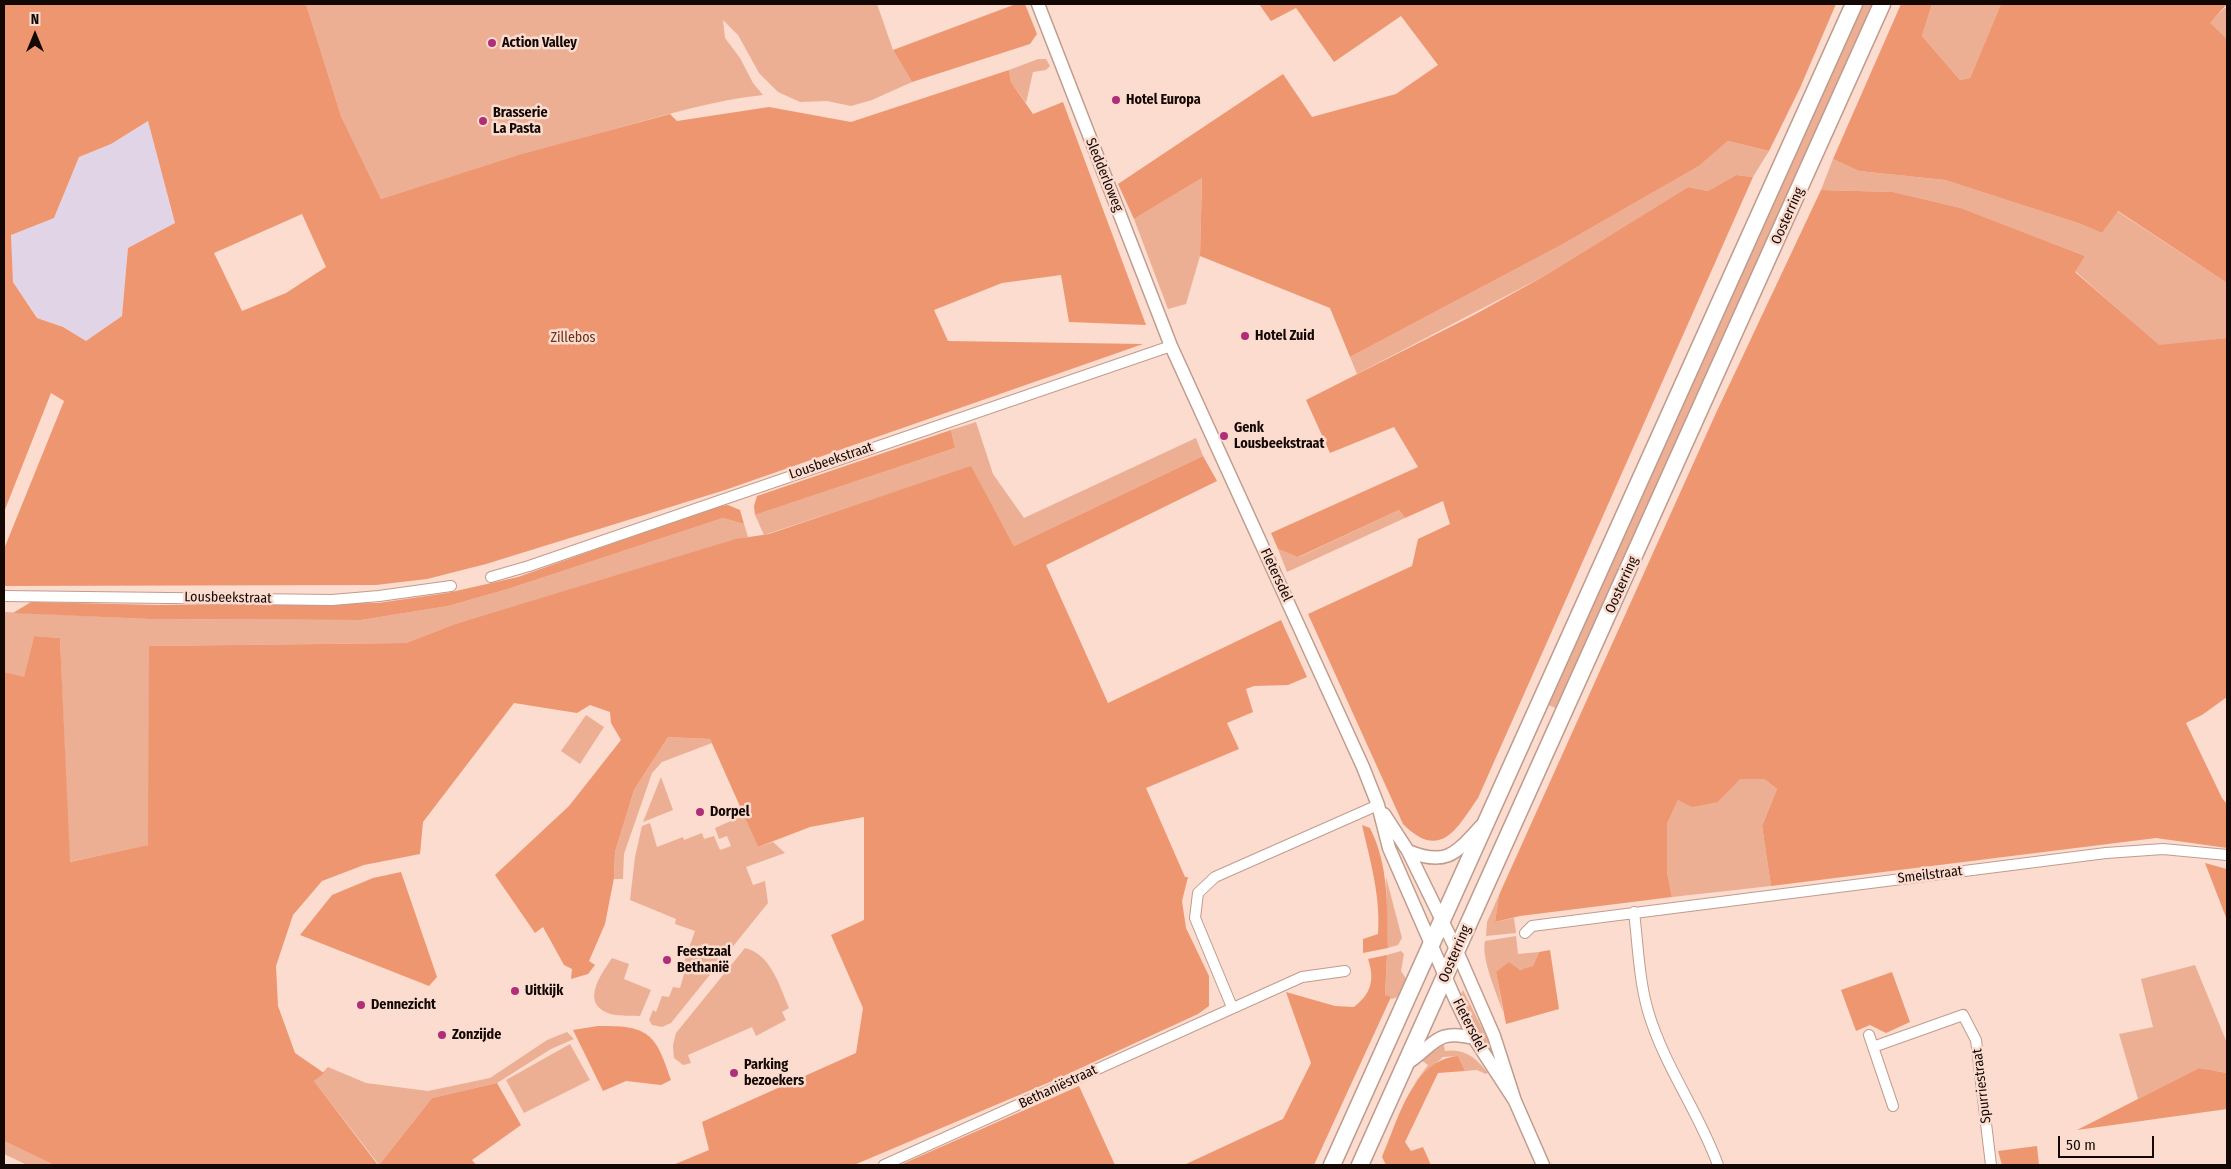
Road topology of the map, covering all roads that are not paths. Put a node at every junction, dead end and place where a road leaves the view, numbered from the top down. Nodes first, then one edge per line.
1 (1038, 4) edge
2 (1854, 4) edge
3 (1882, 4) edge
4 (1171, 346) junction
5 (491, 577) dead end
6 (452, 586) dead end
7 (4, 596) edge
8 (1378, 805) junction
9 (1489, 816) junction
10 (1408, 851) junction
11 (2227, 854) edge
12 (1634, 912) junction
13 (1443, 922) junction
14 (1525, 933) dead end
15 (1431, 946) junction
16 (1456, 950) junction
17 (1345, 970) dead end
18 (1446, 976) junction
19 (1232, 1007) junction
20 (1869, 1035) dead end
21 (1474, 1038) junction
22 (1873, 1047) junction
23 (1406, 1064) junction
24 (1514, 1100) junction
25 (1894, 1106) dead end
26 (884, 1165) edge
27 (1332, 1165) edge
28 (1360, 1165) edge
29 (1543, 1165) edge
30 (1718, 1165) edge
31 (1991, 1165) edge

1 - 4 street, Sledderloweg
2 - 9 main road, Oosterring
3 - 16 main road, Oosterring
4 - 5 street, Lousbeekstraat
4 - 8 street, Fletersdel
6 - 7 street, Lousbeekstraat
8 - 10 street, Fletersdel
8 - 15 street, Fletersdel
8 - 19 street
9 - 10 street
9 - 13 main road, Oosterring
10 - 13 street, Fletersdel
11 - 12 street, Smeilstraat
12 - 14 street, Smeilstraat
12 - 30 street
13 - 15 main road, Oosterring
13 - 16 street, Fletersdel
15 - 18 street, Fletersdel
15 - 27 main road, Oosterring
16 - 18 main road, Oosterring
16 - 24 street, Fletersdel
17 - 19 street, Bethaniëstraat
18 - 21 street, Fletersdel
18 - 23 main road, Oosterring
19 - 26 street, Bethaniëstraat
20 - 22 street
21 - 23 street
21 - 24 street, Fletersdel
22 - 25 street
22 - 31 street, Spurriestraat
23 - 28 main road, Oosterring
24 - 29 street, Fletersdel

